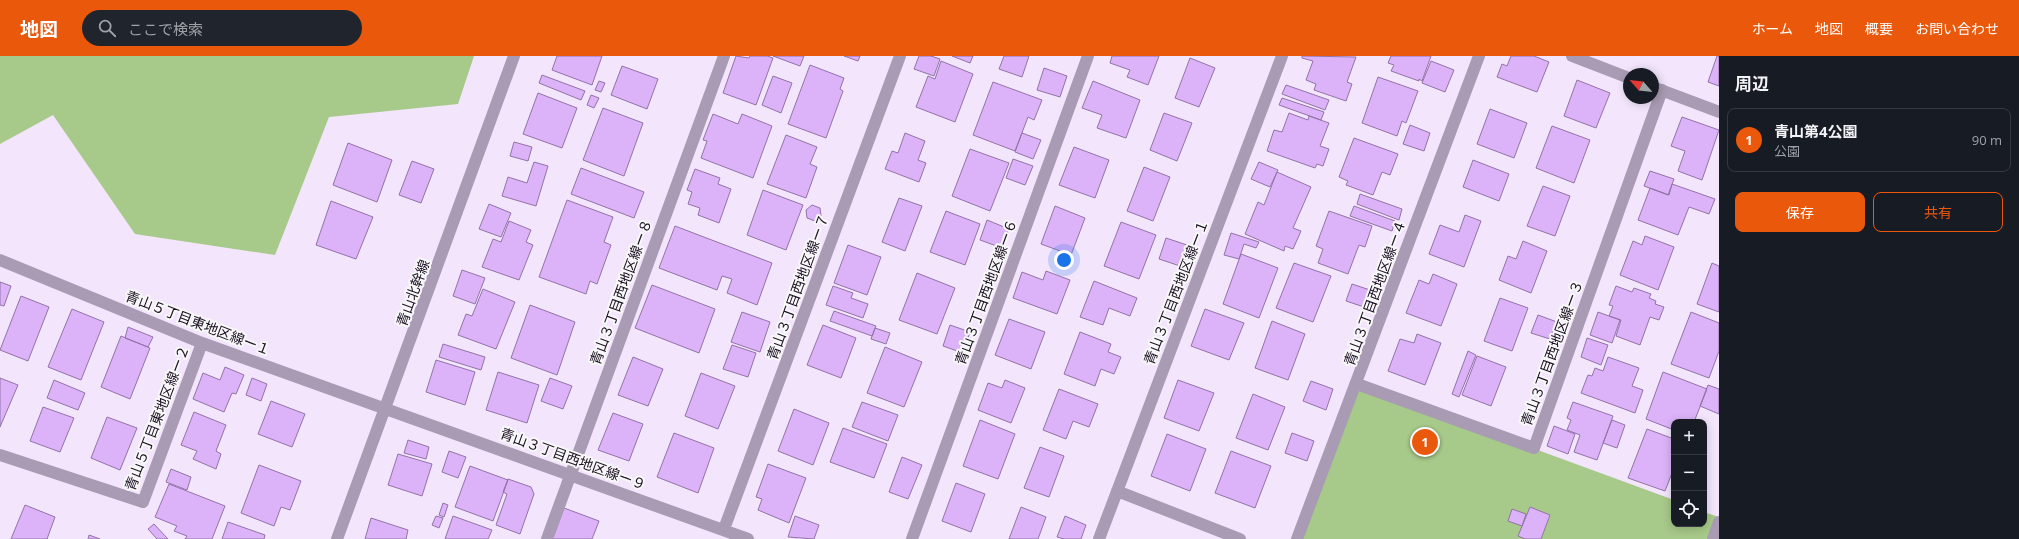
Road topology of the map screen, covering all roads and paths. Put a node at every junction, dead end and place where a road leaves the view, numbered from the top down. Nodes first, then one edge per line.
1 (514, 56) edge
2 (724, 56) edge
3 (900, 56) edge
4 (1088, 56) edge
5 (1282, 56) edge
6 (1478, 56) edge
7 (1572, 56) edge
8 (1623, 76) edge
9 (1659, 89) edge
10 (1652, 104) edge
11 (1719, 112) edge
12 (0, 260) edge
13 (202, 342) junction
14 (1357, 384) junction
15 (387, 408) junction
16 (0, 455) edge
17 (571, 474) junction
18 (1117, 491) junction
19 (1719, 522) edge
20 (724, 529) junction
21 (337, 539) edge
22 (547, 539) edge
23 (748, 539) edge
24 (912, 539) edge
25 (1099, 539) edge
26 (1240, 539) edge
27 (1297, 539) edge
28 (1713, 539) edge

1 - 15 street, 青山北幹線
2 - 17 street, 青山３丁目西地区線ー８
3 - 20 street, 青山３丁目西地区線ー７
4 - 24 street, 青山３丁目西地区線ー６
5 - 18 street, 青山３丁目西地区線ー１
6 - 14 street, 青山３丁目西地区線ー４
7 - 8 street
9 - 11 street
10 - 14 street, 青山３丁目西地区線ー３
12 - 13 street, 青山５丁目東地区線ー１
13 - 15 street, 青山５丁目東地区線ー１
13 - 16 street, 青山５丁目東地区線ー２
14 - 27 street, 青山３丁目西地区線ー４
15 - 17 street, 青山３丁目西地区線ー９
15 - 21 street, 青山北幹線
17 - 20 street, 青山３丁目西地区線ー９
17 - 22 street, 青山３丁目西地区線ー８
18 - 25 street, 青山３丁目西地区線ー１
18 - 26 street
19 - 28 street
20 - 23 street, 青山３丁目西地区線ー９

